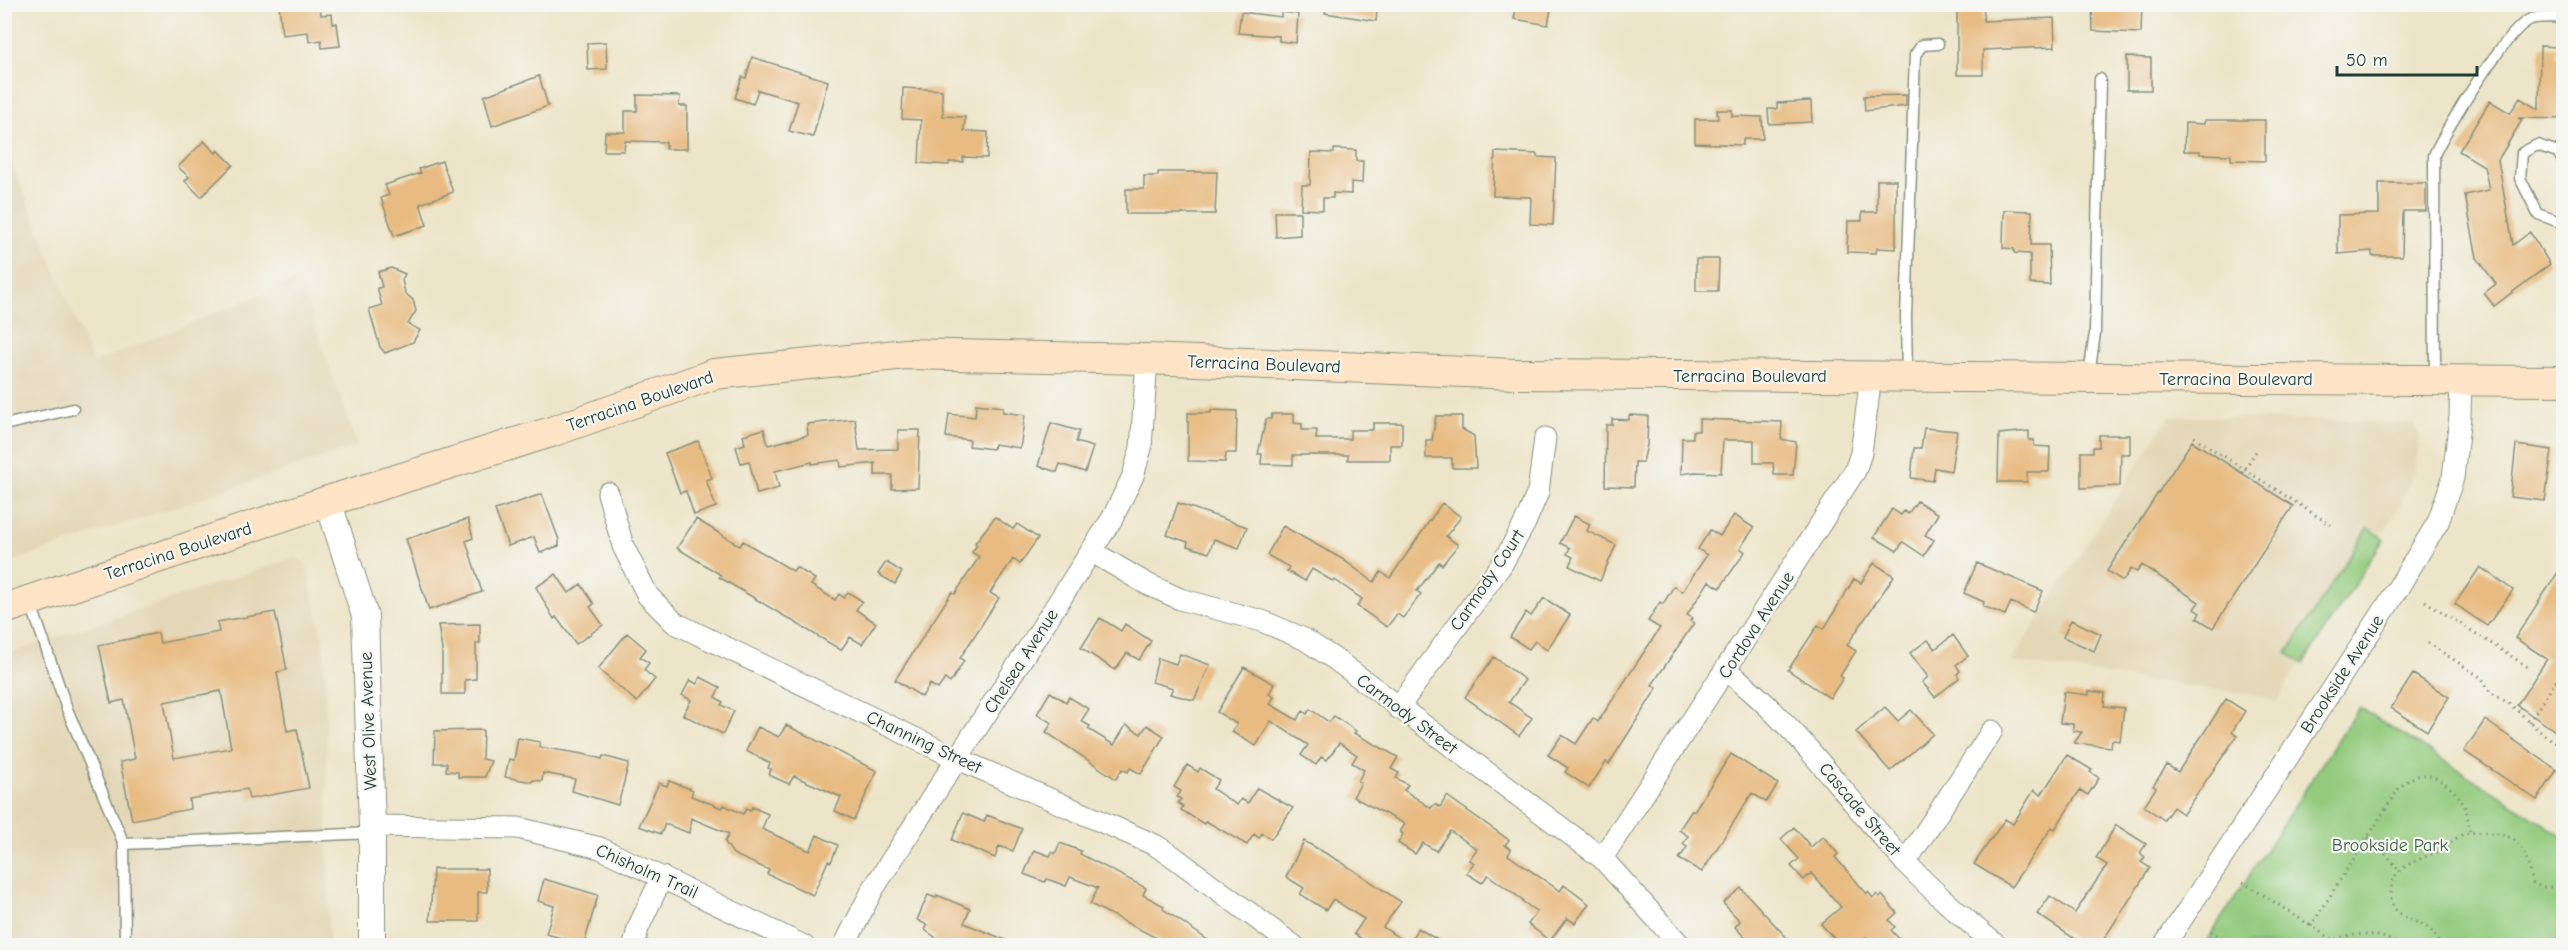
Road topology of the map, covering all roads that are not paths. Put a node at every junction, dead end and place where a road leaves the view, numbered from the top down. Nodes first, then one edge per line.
1 (2564, 17) edge
2 (1938, 44) dead end
3 (2100, 79) dead end
4 (2564, 163) edge
5 (2564, 218) edge
6 (1147, 359) junction
7 (1871, 377) junction
8 (1907, 377) junction
9 (2088, 378) junction
10 (2448, 381) junction
11 (2564, 381) edge
12 (73, 409) dead end
13 (4, 425) edge
14 (1545, 438) dead end
15 (608, 493) dead end
16 (328, 501) junction
17 (1091, 551) junction
18 (17, 605) edge
19 (1726, 670) junction
20 (1398, 708) junction
21 (1992, 731) dead end
22 (958, 759) junction
23 (372, 829) junction
24 (124, 844) junction
25 (1602, 858) junction
26 (1905, 862) junction
27 (662, 877) junction
28 (125, 945) edge
29 (372, 945) edge
30 (634, 945) edge
31 (804, 945) edge
32 (844, 945) edge
33 (1294, 945) edge
34 (1681, 945) edge
35 (1996, 945) edge
36 (2164, 945) edge

1 - 10 lane
2 - 8 lane
3 - 9 lane
4 - 5 lane
6 - 7 main road, Terracina Boulevard
6 - 16 main road, Terracina Boulevard
6 - 17 street, Chelsea Avenue
7 - 8 main road, Terracina Boulevard
7 - 19 street, Cordova Avenue
8 - 9 main road, Terracina Boulevard
9 - 10 main road, Terracina Boulevard
10 - 11 main road, Terracina Boulevard
10 - 36 street, Brookside Avenue
12 - 13 lane
14 - 20 street, Carmody Court
15 - 22 street, Channing Street
16 - 18 main road, Terracina Boulevard
16 - 23 street, West Olive Avenue
17 - 20 street, Carmody Street
17 - 22 street, Chelsea Avenue
18 - 24 lane
19 - 25 street, Cordova Avenue
19 - 26 street, Cascade Street
20 - 25 street, Carmody Street
21 - 26 street
22 - 32 street, Chelsea Avenue
22 - 33 street, Channing Street
23 - 24 lane
23 - 27 street, Chisholm Trail
23 - 29 street, West Olive Avenue
24 - 28 lane
25 - 34 street, Carmody Street
26 - 35 street, Cascade Street
27 - 30 street
27 - 31 street, Chisholm Trail

